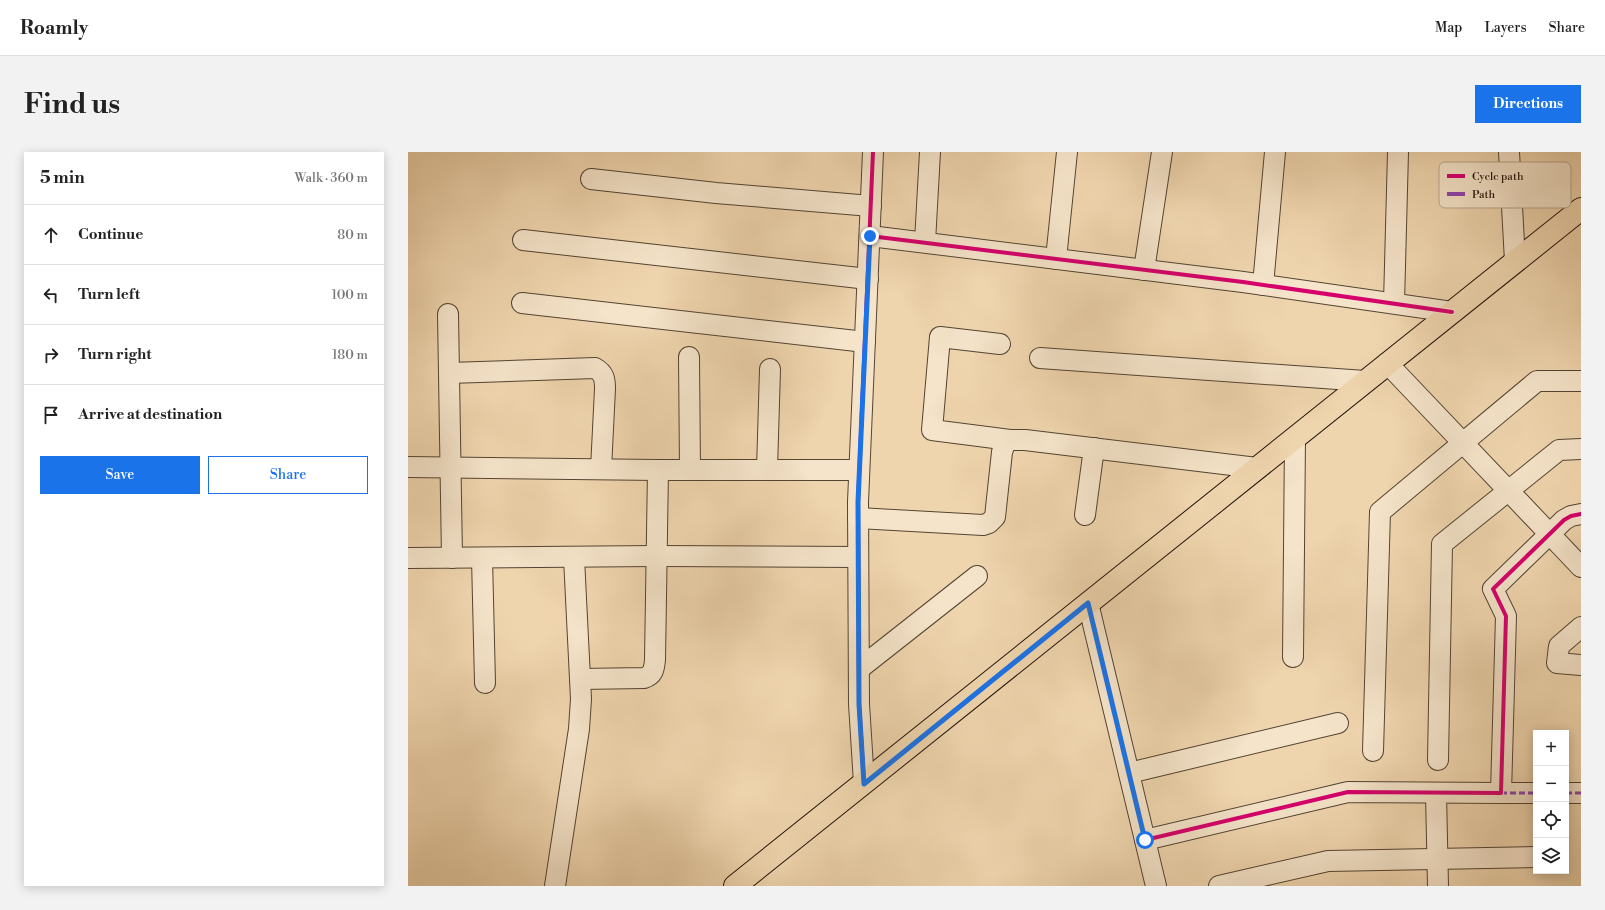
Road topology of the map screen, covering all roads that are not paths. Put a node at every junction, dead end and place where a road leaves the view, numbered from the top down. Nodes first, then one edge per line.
1 (873, 152) edge
2 (930, 152) edge
3 (1067, 152) edge
4 (1162, 152) edge
5 (1275, 152) edge
6 (1398, 152) edge
7 (1508, 152) edge
8 (1509, 162) edge
9 (591, 179) dead end
10 (871, 206) junction
11 (1512, 208) edge
12 (1581, 209) edge
13 (870, 236) junction
14 (523, 240) dead end
15 (925, 242) junction
16 (1056, 259) junction
17 (1515, 261) junction
18 (1144, 270) junction
19 (868, 280) junction
20 (1263, 285) junction
21 (522, 303) dead end
22 (1394, 303) junction
23 (1452, 312) junction
24 (448, 314) dead end
25 (865, 342) junction
26 (1000, 344) dead end
27 (689, 357) dead end
28 (1040, 358) dead end
29 (1387, 363) junction
30 (770, 369) dead end
31 (449, 373) junction
32 (1365, 381) junction
33 (1581, 381) edge
34 (1295, 438) junction
35 (1010, 440) junction
36 (1463, 443) junction
37 (1094, 448) junction
38 (1581, 449) edge
39 (408, 467) edge
40 (451, 468) junction
41 (1257, 468) junction
42 (601, 469) junction
43 (658, 470) junction
44 (690, 470) junction
45 (767, 470) junction
46 (859, 470) junction
47 (1508, 491) junction
48 (1581, 514) edge
49 (1085, 515) dead end
50 (858, 518) junction
51 (1549, 533) junction
52 (656, 556) junction
53 (858, 557) junction
54 (408, 558) edge
55 (452, 558) junction
56 (482, 558) junction
57 (574, 558) junction
58 (1581, 567) edge
59 (977, 576) dead end
60 (1088, 603) junction
61 (1581, 627) edge
62 (1293, 657) dead end
63 (1581, 665) edge
64 (859, 669) junction
65 (580, 679) junction
66 (485, 683) dead end
67 (1338, 723) dead end
68 (1373, 751) dead end
69 (1438, 760) dead end
70 (1129, 772) junction
71 (864, 784) junction
72 (1436, 793) junction
73 (1501, 793) junction
74 (1533, 793) edge
75 (1569, 793) edge
76 (1581, 793) edge
77 (1145, 840) junction
78 (1533, 857) edge
79 (1437, 859) junction
80 (738, 885) edge
81 (555, 886) edge
82 (1156, 886) edge
83 (1219, 886) edge
84 (1438, 886) edge

1 - 10 street
2 - 15 street
3 - 16 street
4 - 18 street
5 - 20 street
6 - 22 street
7 - 8 street
9 - 10 street
10 - 13 street
11 - 17 street
12 - 17 main road
13 - 15 street
13 - 19 street
14 - 19 street
15 - 16 street
16 - 18 street
17 - 23 main road
18 - 20 street
19 - 25 street
20 - 22 street
21 - 25 street
22 - 23 street
23 - 29 main road
24 - 31 street
25 - 46 street
26 - 35 street
27 - 44 street
28 - 32 street
29 - 32 main road
29 - 36 street
30 - 45 street
31 - 40 street
31 - 42 street
32 - 34 main road
33 - 36 street
34 - 41 main road
34 - 62 street
35 - 37 street
35 - 50 street
36 - 47 street
36 - 68 street
37 - 41 street
37 - 49 street
38 - 47 street
39 - 40 street
40 - 42 street
40 - 55 street
41 - 60 main road
42 - 43 street
43 - 44 street
43 - 52 street
44 - 45 street
45 - 46 street
46 - 50 street
47 - 51 street
47 - 69 street
48 - 51 street
50 - 53 street
51 - 58 street
51 - 73 street
52 - 53 street
52 - 57 street
52 - 65 street
53 - 64 street
54 - 55 street
55 - 56 street
56 - 57 street
56 - 66 street
57 - 65 street
59 - 64 street
60 - 70 street
60 - 71 main road
61 - 63 street
64 - 71 street
65 - 81 street
67 - 70 street
70 - 77 street
71 - 80 main road
72 - 73 street
72 - 77 street
72 - 79 street
73 - 74 street
75 - 76 street
77 - 82 street
78 - 79 street
79 - 83 street
79 - 84 street

